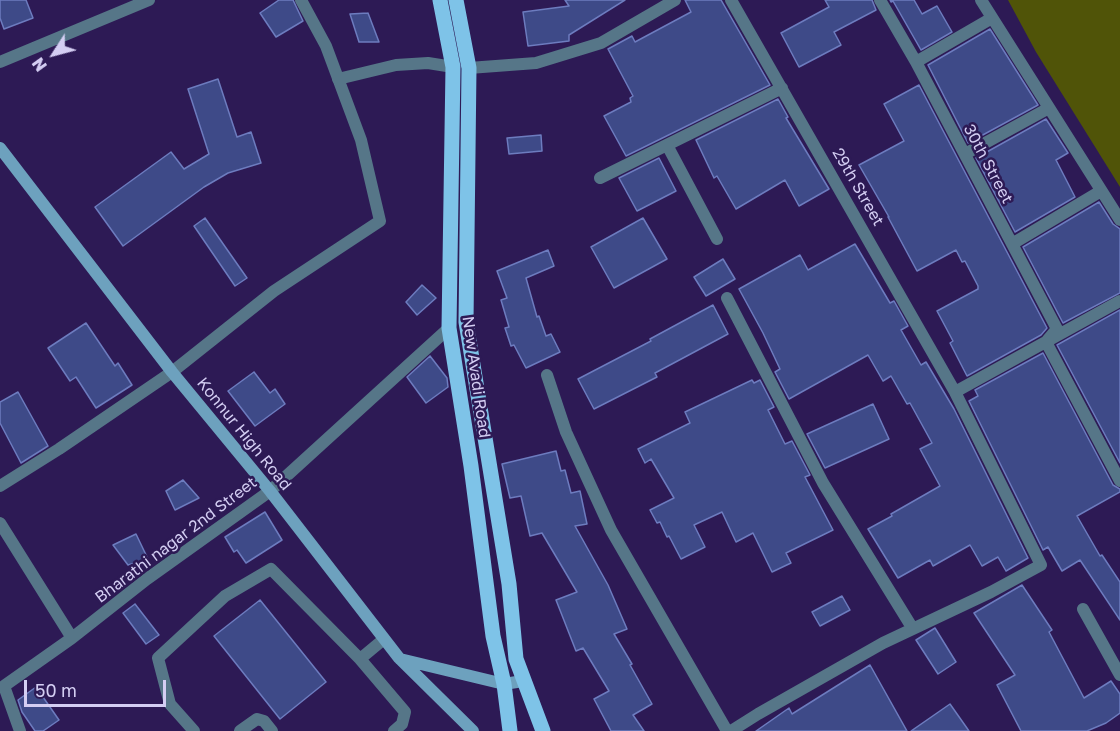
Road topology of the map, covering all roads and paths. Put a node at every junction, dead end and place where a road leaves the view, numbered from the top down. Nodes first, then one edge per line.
1 (149, 0) edge
2 (301, 0) edge
3 (440, 0) edge
4 (456, 0) edge
5 (675, 0) edge
6 (731, 0) edge
7 (880, 0) edge
8 (981, 0) edge
9 (992, 18) junction
10 (0, 62) edge
11 (916, 62) junction
12 (453, 67) junction
13 (469, 68) junction
14 (338, 79) junction
15 (782, 88) junction
16 (1049, 108) junction
17 (667, 145) junction
18 (0, 148) edge
19 (965, 154) junction
20 (600, 178) dead end
21 (1101, 191) junction
22 (1120, 220) edge
23 (717, 239) dead end
24 (1012, 244) junction
25 (727, 298) dead end
26 (1120, 301) edge
27 (449, 328) junction
28 (1046, 342) junction
29 (172, 372) junction
30 (547, 375) dead end
31 (955, 392) junction
32 (1120, 481) edge
33 (0, 486) edge
34 (270, 491) junction
35 (0, 523) edge
36 (1083, 609) dead end
37 (913, 629) junction
38 (72, 638) junction
39 (384, 639) junction
40 (399, 658) junction
41 (360, 659) junction
42 (1120, 675) edge
43 (524, 681) junction
44 (504, 684) junction
45 (2, 686) edge
46 (20, 731) edge
47 (194, 731) edge
48 (240, 731) edge
49 (272, 731) edge
50 (394, 731) edge
51 (473, 731) edge
52 (510, 731) edge
53 (543, 731) edge
54 (727, 731) edge
55 (731, 731) edge

1 - 10 street
2 - 14 street
3 - 12 main road, New Avadi Road
4 - 13 main road, New Avadi Road
5 - 13 street
6 - 15 street, 29th Street
7 - 11 street, 30th Street
8 - 9 street
9 - 11 street
9 - 16 street
11 - 19 street, 30th Street
12 - 14 street
12 - 27 main road, New Avadi Road
13 - 43 main road, New Avadi Road
14 - 29 street
15 - 17 street
15 - 31 street, 29th Street
16 - 19 street
16 - 21 street
17 - 20 street
17 - 23 street
18 - 29 main road, Konnur High Road
19 - 24 street, 30th Street
21 - 22 street
21 - 24 street
24 - 28 street, 30th Street
25 - 37 street
26 - 28 street
27 - 34 street, Bharathi nagar 2nd Street
27 - 44 main road, New Avadi Road
28 - 31 street
28 - 32 street
29 - 33 street
29 - 34 main road, Konnur High Road
30 - 54 street
31 - 37 street, 29th Street
34 - 38 street, Bharathi nagar 2nd Street
34 - 39 main road, Konnur High Road
35 - 38 street
36 - 42 street
37 - 55 street
38 - 45 street, Bharathi nagar 2nd Street
39 - 40 main road, Konnur High Road
39 - 41 street
40 - 44 main road
40 - 51 main road, Konnur High Road
41 - 47 street
41 - 50 street
43 - 44 main road
43 - 53 main road, New Avadi Road
44 - 52 main road, New Avadi Road
45 - 46 street, Bharathi nagar 2nd Street
48 - 49 street

